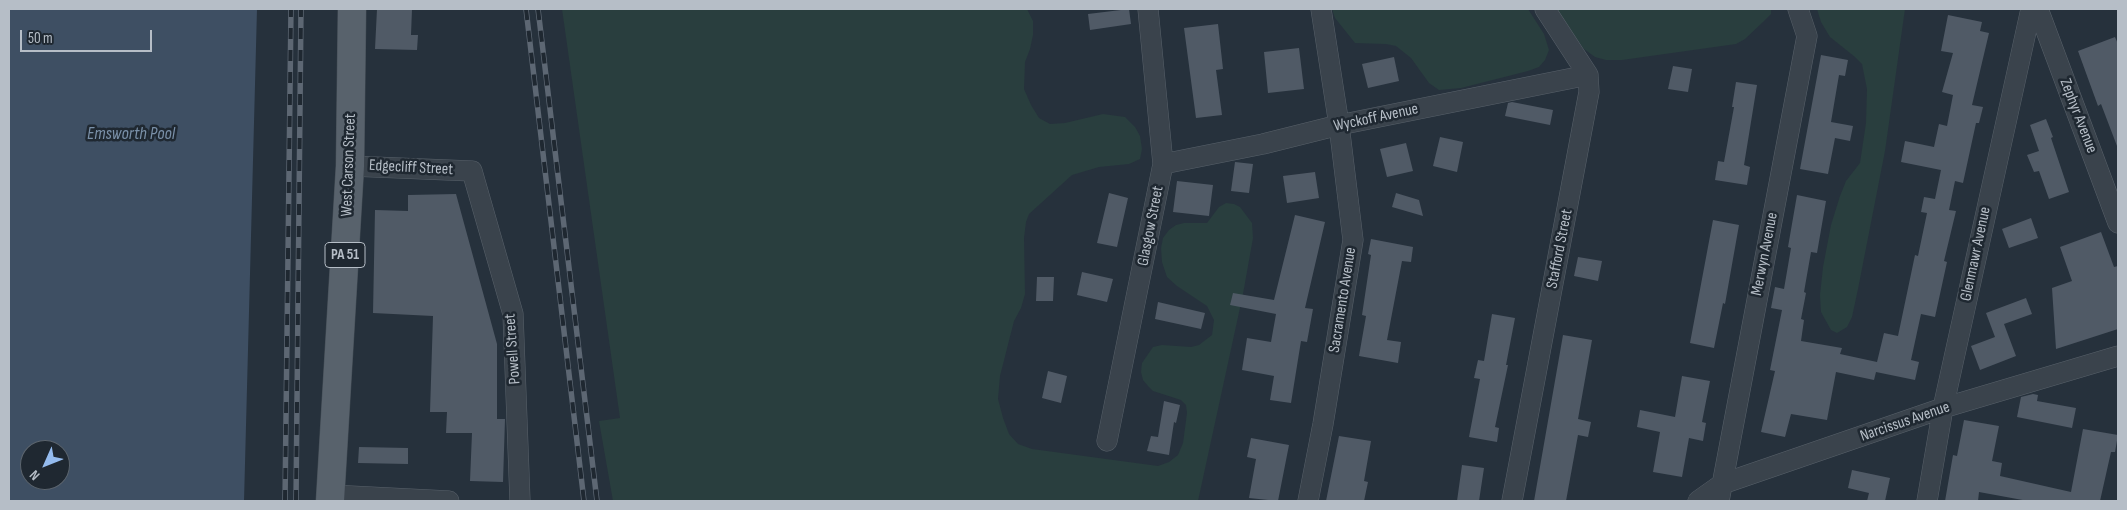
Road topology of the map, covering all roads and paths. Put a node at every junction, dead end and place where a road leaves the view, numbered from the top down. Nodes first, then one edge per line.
1 (352, 9) edge
2 (1148, 9) edge
3 (1321, 9) edge
4 (1545, 9) edge
5 (1798, 9) edge
6 (2031, 9) edge
7 (2038, 9) edge
8 (1588, 75) junction
9 (1339, 125) junction
10 (1163, 164) junction
11 (350, 166) junction
12 (472, 171) joint
13 (2118, 223) edge
14 (2118, 356) edge
15 (1943, 408) junction
16 (1107, 441) dead end
17 (1720, 493) edge
18 (330, 498) edge
19 (449, 501) edge
20 (520, 501) edge
21 (1308, 501) edge
22 (1512, 501) edge
23 (1698, 501) edge
24 (1927, 501) edge

1 - 11 main road, West Carson Street / PA 51
2 - 10 street, Glasgow Street
3 - 9 street, Sacramento Avenue
4 - 8 street
5 - 17 street, Merwyn Avenue
6 - 15 street, Glenmawr Avenue
7 - 13 street, Zephyr Avenue
8 - 9 street, Wyckoff Avenue
8 - 22 street, Stafford Street
9 - 10 street, Wyckoff Avenue
9 - 21 street, Sacramento Avenue
10 - 16 street, Glasgow Street
11 - 12 street, Edgecliff Street
11 - 18 main road, West Carson Street / PA 51
12 - 20 street, Powell Street
14 - 15 street, Narcissus Avenue
15 - 17 street, Narcissus Avenue
15 - 24 street, Glenmawr Avenue
17 - 23 street, Narcissus Avenue
18 - 19 street

